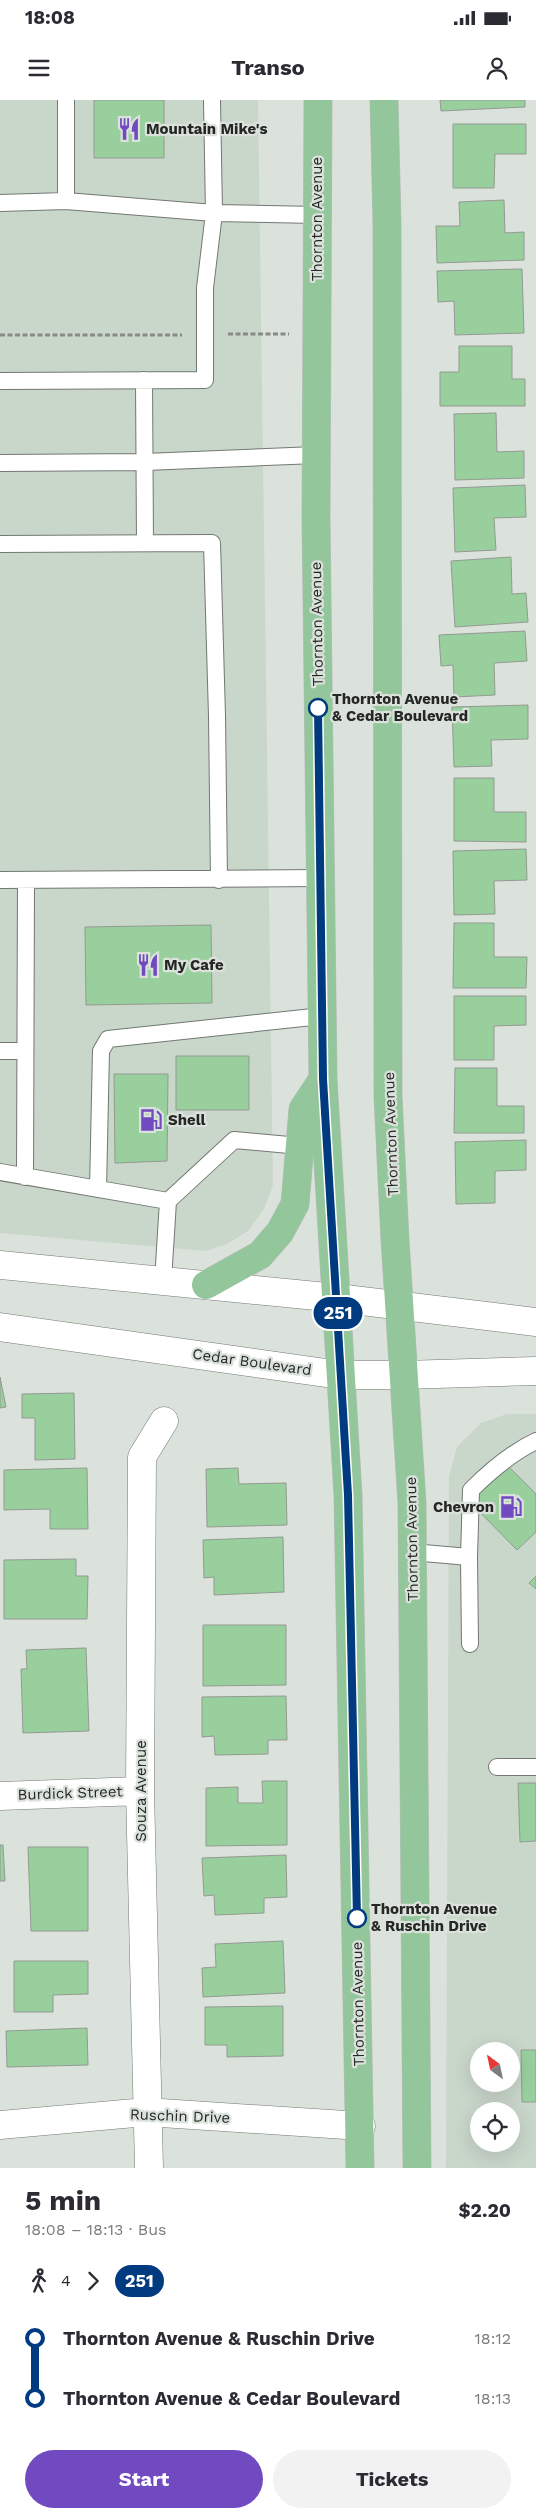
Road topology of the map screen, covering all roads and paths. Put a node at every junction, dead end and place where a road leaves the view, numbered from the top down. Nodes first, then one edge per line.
1 (66, 100) edge
2 (212, 100) edge
3 (318, 100) edge
4 (384, 100) edge
5 (66, 202) junction
6 (0, 203) edge
7 (214, 213) junction
8 (318, 215) junction
9 (206, 334) junction
10 (317, 334) junction
11 (0, 335) edge
12 (144, 380) junction
13 (0, 381) edge
14 (316, 455) junction
15 (145, 462) junction
16 (0, 463) edge
17 (145, 543) junction
18 (0, 544) edge
19 (320, 878) junction
20 (0, 880) edge
21 (219, 880) junction
22 (26, 881) junction
23 (322, 1016) junction
24 (0, 1051) edge
25 (25, 1051) junction
26 (323, 1079) junction
27 (300, 1146) junction
28 (0, 1172) edge
29 (25, 1176) junction
30 (98, 1189) junction
31 (168, 1201) junction
32 (0, 1265) edge
33 (163, 1281) junction
34 (206, 1285) junction
35 (337, 1298) junction
36 (400, 1306) junction
37 (536, 1322) edge
38 (0, 1327) edge
39 (536, 1371) edge
40 (340, 1375) junction
41 (404, 1376) junction
42 (164, 1421) dead end
43 (536, 1441) edge
44 (412, 1552) junction
45 (469, 1557) junction
46 (470, 1644) dead end
47 (497, 1767) dead end
48 (536, 1767) edge
49 (140, 1791) junction
50 (0, 1796) edge
51 (146, 2112) junction
52 (0, 2125) edge
53 (361, 2126) junction
54 (149, 2168) edge
55 (360, 2168) edge
56 (417, 2168) edge

1 - 5 lane
2 - 7 lane
3 - 8 main road, Thornton Avenue
4 - 36 main road, Thornton Avenue
5 - 6 lane
5 - 7 lane
7 - 8 lane
7 - 9 lane
8 - 10 main road, Thornton Avenue
9 - 10 path
9 - 11 path
9 - 12 lane
10 - 14 main road, Thornton Avenue
12 - 13 lane
12 - 15 lane
14 - 15 lane
14 - 19 main road, Thornton Avenue
15 - 16 lane
15 - 17 lane
17 - 18 lane
17 - 21 lane
19 - 21 lane
19 - 23 main road, Thornton Avenue
20 - 22 lane
21 - 22 lane
22 - 25 lane
23 - 26 main road, Thornton Avenue
23 - 30 lane
24 - 25 lane
25 - 29 lane
26 - 27 main road
26 - 35 main road, Thornton Avenue
27 - 31 lane
27 - 34 main road
28 - 29 lane
29 - 30 lane
30 - 31 lane
31 - 33 lane
32 - 33 street
33 - 34 street
34 - 35 street
35 - 36 street
35 - 40 main road, Thornton Avenue
36 - 37 street
36 - 41 main road, Thornton Avenue
38 - 40 street, Cedar Boulevard
39 - 41 street, Cedar Boulevard
40 - 41 street, Cedar Boulevard
40 - 53 main road, Thornton Avenue
41 - 44 main road, Thornton Avenue
42 - 49 street, Souza Avenue
43 - 45 lane
44 - 45 lane
44 - 56 main road, Thornton Avenue
45 - 46 lane
47 - 48 lane
49 - 50 street, Burdick Street
49 - 51 street, Souza Avenue
51 - 52 street, Ruschin Drive
51 - 53 street, Ruschin Drive
51 - 54 street, Souza Avenue
53 - 55 main road, Thornton Avenue

